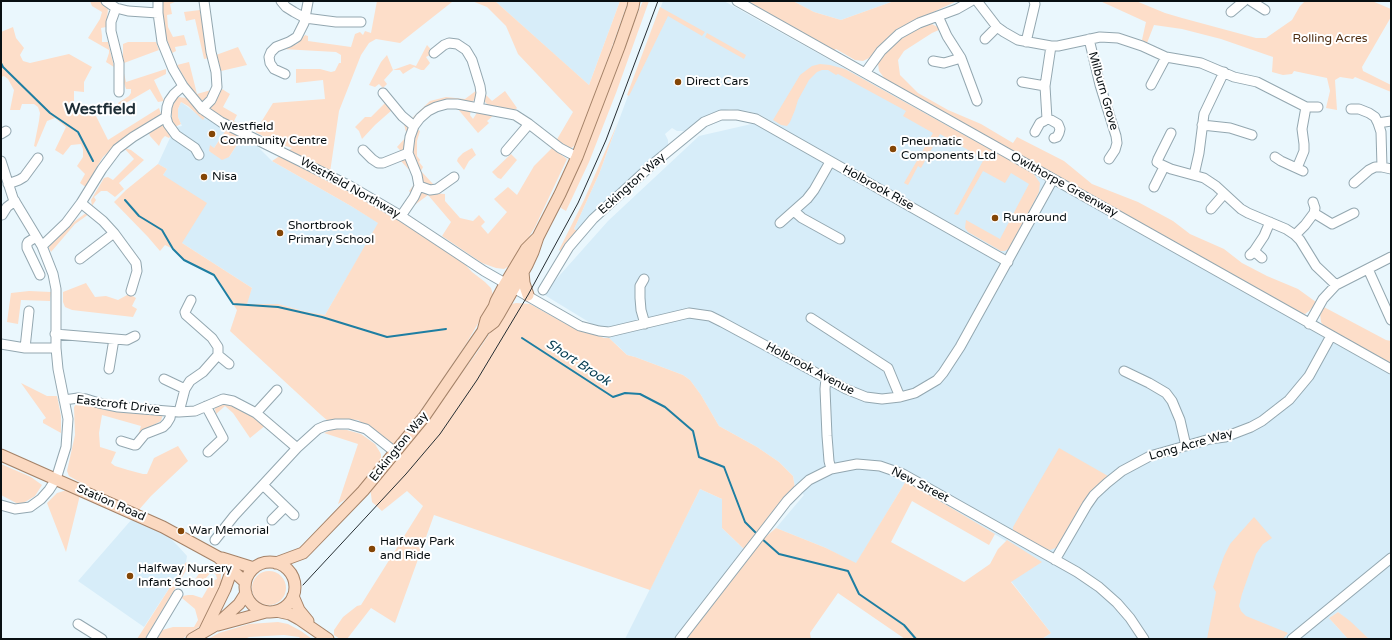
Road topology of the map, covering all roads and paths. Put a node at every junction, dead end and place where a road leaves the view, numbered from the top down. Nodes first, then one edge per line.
1 (106, 1) edge
2 (158, 1) edge
3 (204, 1) edge
4 (281, 1) edge
5 (737, 1) edge
6 (971, 1) edge
7 (977, 1) edge
8 (1034, 1) edge
9 (1244, 1) edge
10 (1251, 1) edge
11 (308, 2) edge
12 (635, 3) edge
13 (116, 8) junction
14 (1265, 10) dead end
15 (158, 12) junction
16 (1231, 12) dead end
17 (938, 16) junction
18 (305, 18) junction
19 (360, 22) dead end
20 (997, 27) junction
21 (985, 39) dead end
22 (1089, 39) junction
23 (1026, 42) junction
24 (1051, 46) junction
25 (434, 53) dead end
26 (1166, 57) junction
27 (961, 58) junction
28 (933, 61) dead end
29 (1224, 72) junction
30 (865, 73) junction
31 (285, 74) dead end
32 (1022, 82) dead end
33 (1151, 85) dead end
34 (183, 86) junction
35 (1045, 86) junction
36 (120, 92) dead end
37 (383, 93) dead end
38 (977, 101) dead end
39 (1318, 106) dead end
40 (1306, 107) junction
41 (478, 108) junction
42 (1352, 108) dead end
43 (202, 109) junction
44 (747, 116) joint
45 (166, 117) junction
46 (1048, 119) junction
47 (1391, 120) edge
48 (1378, 123) junction
49 (530, 124) junction
50 (1202, 125) junction
51 (414, 126) junction
52 (1035, 132) dead end
53 (1171, 133) dead end
54 (1252, 135) dead end
55 (1054, 138) dead end
56 (363, 150) dead end
57 (506, 150) dead end
58 (408, 153) junction
59 (199, 154) dead end
60 (577, 157) junction
61 (1275, 157) dead end
62 (38, 158) dead end
63 (1109, 159) dead end
64 (830, 162) junction
65 (1, 164) edge
66 (1164, 167) junction
67 (1386, 168) edge
68 (1194, 175) junction
69 (454, 177) dead end
70 (1053, 179) junction
71 (1354, 183) dead end
72 (8, 184) junction
73 (419, 186) junction
74 (1154, 187) dead end
75 (1224, 194) junction
76 (15, 201) junction
77 (1313, 202) dead end
78 (81, 203) junction
79 (1211, 209) dead end
80 (794, 211) junction
81 (1314, 213) junction
82 (1354, 213) dead end
83 (2, 215) dead end
84 (401, 216) junction
85 (1270, 222) junction
86 (780, 223) dead end
87 (114, 233) junction
88 (1295, 235) junction
89 (36, 236) junction
90 (538, 237) junction
91 (840, 239) dead end
92 (42, 246) junction
93 (1391, 257) edge
94 (1262, 258) dead end
95 (80, 259) dead end
96 (1008, 262) junction
97 (1368, 269) junction
98 (523, 272) junction
99 (40, 275) dead end
100 (644, 279) dead end
101 (1336, 285) junction
102 (542, 290) dead end
103 (131, 291) dead end
104 (516, 291) junction
105 (191, 300) dead end
106 (29, 311) dead end
107 (1390, 314) edge
108 (811, 318) dead end
109 (645, 324) junction
110 (1309, 324) junction
111 (483, 331) junction
112 (55, 334) junction
113 (135, 336) dead end
114 (1331, 336) junction
115 (114, 339) junction
116 (1, 344) edge
117 (25, 348) junction
118 (56, 348) junction
119 (218, 355) junction
120 (229, 364) dead end
121 (109, 369) dead end
122 (1391, 369) edge
123 (1124, 371) dead end
124 (826, 378) junction
125 (164, 379) dead end
126 (185, 389) junction
127 (277, 390) dead end
128 (900, 398) junction
129 (64, 400) junction
130 (206, 406) junction
131 (175, 412) junction
132 (256, 413) junction
133 (121, 441) dead end
134 (1186, 446) junction
135 (297, 448) junction
136 (208, 452) dead end
137 (395, 452) junction
138 (1, 455) edge
139 (831, 469) junction
140 (56, 479) junction
141 (263, 485) junction
142 (1, 505) edge
143 (285, 507) junction
144 (294, 515) dead end
145 (272, 520) dead end
146 (215, 540) dead end
147 (303, 553) junction
148 (218, 557) junction
149 (1391, 558) edge
150 (1055, 560) junction
151 (276, 563) junction
152 (254, 568) junction
153 (232, 569) junction
154 (291, 574) junction
155 (245, 587) junction
156 (178, 594) dead end
157 (292, 596) junction
158 (271, 612) junction
159 (78, 624) dead end
160 (216, 625) junction
161 (316, 630) junction
162 (203, 633) junction
163 (102, 639) edge
164 (151, 639) edge
165 (192, 639) edge
166 (328, 639) edge
167 (680, 639) edge
168 (1144, 639) edge
169 (1292, 639) edge

1 - 13 street
2 - 15 street, Westfield Northway
3 - 43 street
4 - 18 street
5 - 30 street, Owlthorpe Greenway
6 - 17 street
7 - 20 street
8 - 23 street
9 - 16 street
10 - 14 street
11 - 18 street
12 - 60 main road, Eckington Way
13 - 15 street
13 - 36 street
15 - 34 street, Westfield Northway
17 - 27 street
17 - 30 street
18 - 19 street
18 - 31 street
20 - 21 street
20 - 23 street
22 - 24 street
22 - 26 street
22 - 63 street, Milburn Grove
23 - 24 street
24 - 35 street
25 - 41 street
26 - 29 street
26 - 33 street
27 - 28 street
27 - 38 street
29 - 40 street
29 - 50 street
30 - 70 street, Owlthorpe Greenway
32 - 35 street
34 - 43 street, Westfield Northway
34 - 45 street
35 - 46 street
37 - 51 street
39 - 40 street
40 - 61 street
41 - 49 street
41 - 51 street
42 - 48 street
43 - 84 street, Westfield Northway
44 - 64 street, Holbrook Rise
44 - 102 street, Eckington Way
45 - 59 street
45 - 78 street
46 - 52 street
46 - 55 street
47 - 48 street
48 - 67 street
49 - 57 street
49 - 60 street
50 - 54 street
50 - 68 street
51 - 58 street
53 - 66 street
56 - 58 street
58 - 73 street
60 - 90 main road, Eckington Way
62 - 72 street
64 - 80 street
64 - 96 street, Holbrook Rise
65 - 72 street
66 - 68 street
66 - 74 street
67 - 71 street
68 - 75 street
69 - 73 street
70 - 96 street, Holbrook Avenue
70 - 110 street, Owlthorpe Greenway
72 - 76 street
73 - 84 street
75 - 79 street
75 - 85 street
76 - 83 street
76 - 89 street
77 - 81 street
78 - 87 street
78 - 92 street
80 - 86 street
80 - 91 street
81 - 82 street
81 - 88 street
84 - 104 street, Westfield Northway
85 - 88 street
85 - 94 street
87 - 95 street
87 - 103 street
88 - 101 street
89 - 92 street
89 - 99 street
90 - 98 main road, Eckington Way
90 - 104 main road, Eckington Way
92 - 112 street
93 - 97 street
96 - 128 street, Holbrook Avenue
97 - 101 street
97 - 107 street
98 - 104 main road, Eckington Way
98 - 104 main road
100 - 109 street
101 - 110 street
104 - 109 street, Holbrook Avenue
104 - 111 main road, Eckington Way
104 - 111 main road, Eckington Way
105 - 119 street
106 - 117 street
108 - 128 street
109 - 124 street, Holbrook Avenue
110 - 114 street, Owlthorpe Greenway
111 - 137 main road, Eckington Way
112 - 115 street
112 - 118 street
113 - 115 street
114 - 122 street, Owlthorpe Greenway
114 - 134 street, Long Acre Way
115 - 121 street
116 - 117 street
117 - 118 street
118 - 129 street
119 - 120 street
119 - 126 street
123 - 134 street
124 - 128 street, Holbrook Avenue
124 - 139 street
125 - 126 street
126 - 131 street
127 - 132 street
129 - 131 street, Eastcroft Drive
129 - 140 street
130 - 131 street, Eastcroft Drive
130 - 132 street, Eastcroft Drive
130 - 136 street
131 - 133 street
132 - 135 street, Eastcroft Drive
134 - 150 street, Long Acre Way
135 - 137 street
135 - 141 street
137 - 147 main road, Eckington Way
138 - 140 main road, Station Road
139 - 150 street, New Street
139 - 167 street, New Street
140 - 142 street
140 - 148 main road, Station Road
141 - 143 street
141 - 146 street
143 - 144 street
143 - 145 street
147 - 151 main road, Eckington Way
147 - 154 main road, Eckington Way
148 - 152 main road, Station Road
148 - 153 main road, Station Road
149 - 169 street
150 - 168 street, New Street
151 - 152 main road, Eckington Way
151 - 154 main road
152 - 155 main road
153 - 155 main road, Station Road
153 - 162 main road
154 - 157 main road
155 - 158 main road
155 - 160 main road
156 - 164 street
157 - 158 main road
157 - 161 main road
158 - 160 main road
158 - 161 main road
159 - 163 street
160 - 162 main road
161 - 166 main road
162 - 165 main road

